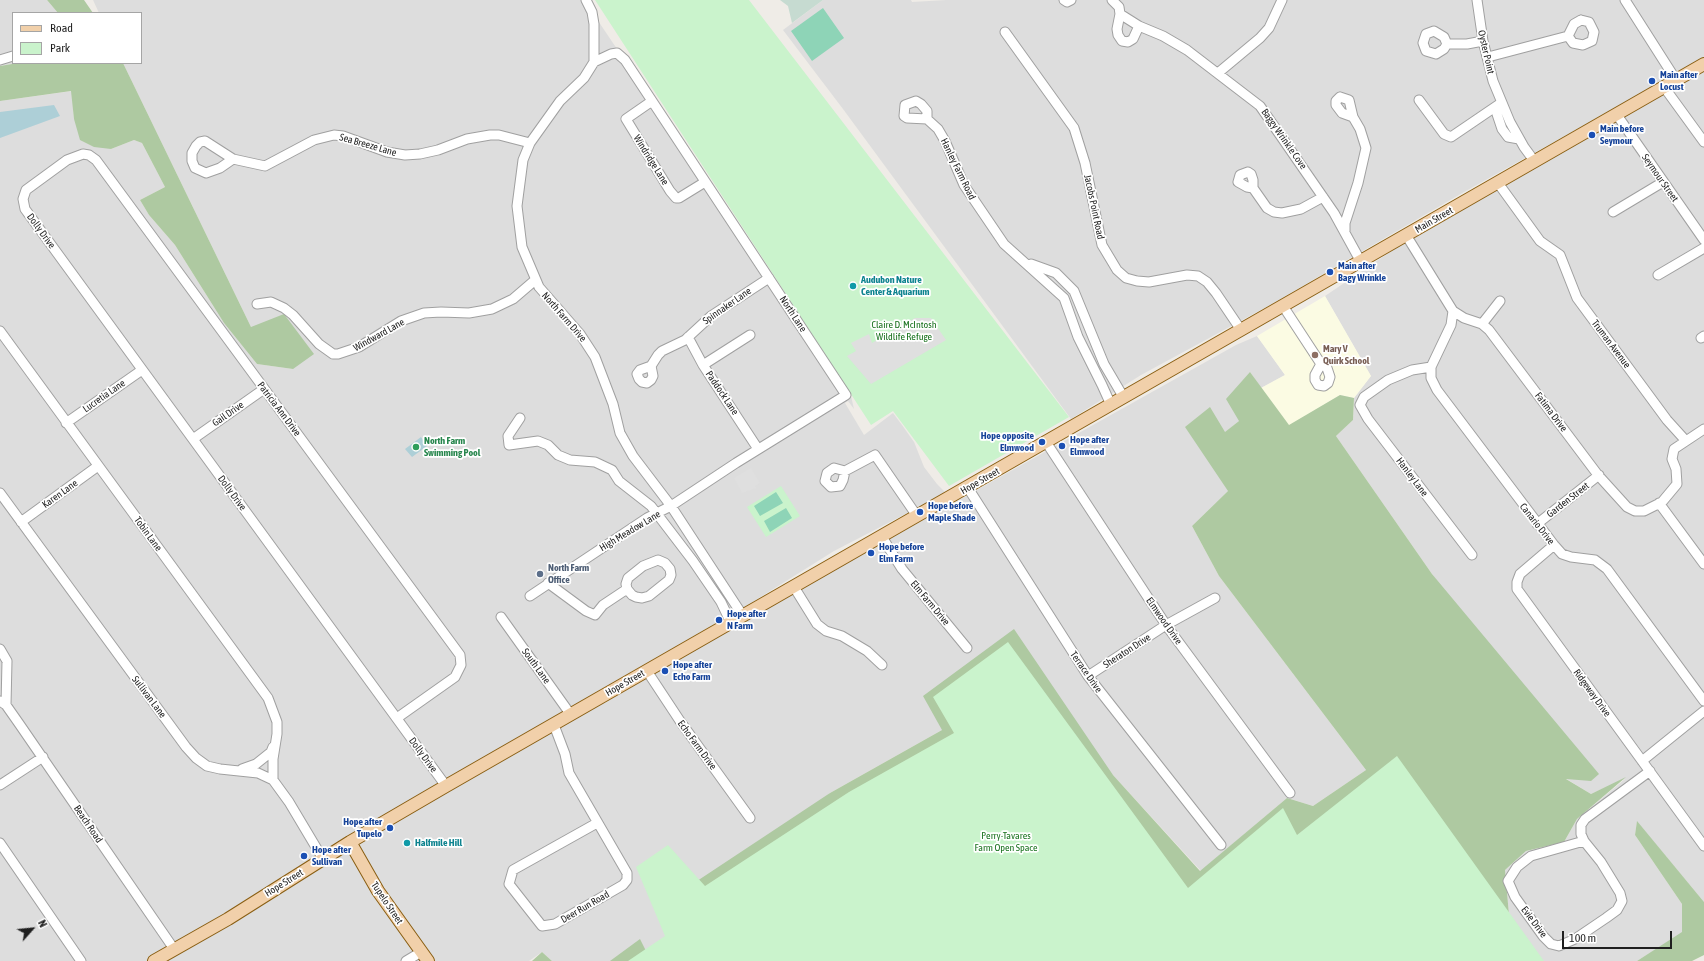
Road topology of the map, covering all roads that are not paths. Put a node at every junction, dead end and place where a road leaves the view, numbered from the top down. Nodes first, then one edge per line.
1 (586, 0) edge
2 (1064, 0) edge
3 (1071, 0) edge
4 (1112, 0) edge
5 (1282, 0) edge
6 (1477, 0) edge
7 (1625, 0) edge
8 (1120, 14) junction
9 (1139, 26) junction
10 (1005, 32) dead end
11 (1568, 36) dead end
12 (1483, 41) junction
13 (1447, 44) dead end
14 (12, 56) edge
15 (1488, 57) junction
16 (0, 60) edge
17 (594, 62) junction
18 (1704, 64) edge
19 (1218, 73) junction
20 (1676, 80) junction
21 (1664, 87) junction
22 (1419, 100) dead end
23 (652, 101) junction
24 (1501, 103) junction
25 (1617, 115) junction
26 (1353, 117) dead end
27 (927, 119) dead end
28 (1704, 142) edge
29 (530, 143) junction
30 (233, 158) dead end
31 (1535, 162) junction
32 (705, 182) junction
33 (1663, 182) junction
34 (1498, 183) junction
35 (1253, 188) dead end
36 (1323, 197) junction
37 (23, 199) joint
38 (1613, 212) dead end
39 (1345, 233) junction
40 (1406, 236) junction
41 (1704, 240) edge
42 (1704, 248) edge
43 (1018, 256) junction
44 (1361, 262) junction
45 (1658, 274) dead end
46 (769, 278) junction
47 (534, 281) junction
48 (1077, 298) junction
49 (1500, 301) dead end
50 (257, 304) dead end
51 (1067, 304) junction
52 (1284, 306) junction
53 (1453, 311) junction
54 (1482, 324) junction
55 (1242, 330) junction
56 (0, 331) edge
57 (1090, 331) junction
58 (750, 335) dead end
59 (688, 337) junction
60 (1078, 337) junction
61 (1321, 364) dead end
62 (703, 365) junction
63 (651, 366) dead end
64 (1431, 367) junction
65 (1107, 369) junction
66 (142, 370) junction
67 (1096, 374) junction
68 (1163, 375) joint
69 (264, 389) junction
70 (1124, 398) junction
71 (1111, 405) junction
72 (520, 418) dead end
73 (66, 423) junction
74 (1704, 429) edge
75 (193, 439) junction
76 (1686, 440) junction
77 (1046, 442) junction
78 (758, 449) junction
79 (98, 466) junction
80 (845, 471) dead end
81 (1599, 475) junction
82 (968, 488) junction
83 (0, 493) edge
84 (1659, 503) junction
85 (671, 506) junction
86 (658, 514) junction
87 (917, 516) junction
88 (21, 522) junction
89 (1537, 524) junction
90 (882, 537) junction
91 (1554, 545) junction
92 (1472, 555) dead end
93 (1704, 564) edge
94 (548, 583) junction
95 (794, 587) junction
96 (627, 589) junction
97 (530, 596) dead end
98 (1215, 598) dead end
99 (743, 616) junction
100 (501, 617) dead end
101 (732, 623) junction
102 (1166, 625) junction
103 (966, 648) dead end
104 (0, 649) edge
105 (882, 665) dead end
106 (647, 671) junction
107 (8, 672) junction
108 (1088, 676) junction
109 (0, 678) edge
110 (1704, 701) edge
111 (3, 703) edge
112 (1704, 711) edge
113 (571, 715) junction
114 (397, 718) junction
115 (554, 725) junction
116 (276, 744) junction
117 (43, 757) junction
118 (1642, 761) junction
119 (237, 770) junction
120 (1650, 771) junction
121 (273, 780) junction
122 (0, 784) edge
123 (446, 786) junction
124 (1290, 793) dead end
125 (750, 818) dead end
126 (597, 823) junction
127 (1584, 841) junction
128 (350, 842) junction
129 (0, 843) edge
130 (1221, 845) dead end
131 (1704, 846) edge
132 (323, 859) junction
133 (174, 949) junction
134 (424, 956) edge
135 (82, 961) edge
136 (154, 961) edge
137 (406, 961) edge

1 - 17 street
2 - 3 street
4 - 8 street, Baggy Wrinkle Cove
5 - 19 street
6 - 12 street, Oyster Point
7 - 20 street
8 - 9 street, Baggy Wrinkle Cove
8 - 9 street
9 - 19 street, Baggy Wrinkle Cove
10 - 55 street, Jacobs Point Road
11 - 15 street
12 - 13 street
12 - 15 street, Oyster Point
14 - 16 street
15 - 24 street, Oyster Point
17 - 23 street, North Lane
17 - 29 street, North Farm Drive
18 - 20 main road, Main Street
19 - 36 street, Baggy Wrinkle Cove
20 - 21 main road, Main Street
21 - 25 main road, Main Street
21 - 28 street
22 - 24 street
23 - 32 street, North Lane
23 - 32 street, Windridge Lane
24 - 31 street, Oyster Point
25 - 31 main road, Main Street
25 - 33 street, Seymour Street
26 - 39 street
27 - 43 street, Hanley Farm Road
29 - 30 street, Sea Breeze Lane
29 - 47 street, North Farm Drive
31 - 34 main road, Main Street
32 - 46 street, North Lane
33 - 38 street
33 - 41 street, Seymour Street
34 - 40 main road, Main Street
34 - 76 street, Truman Avenue
35 - 36 street
36 - 39 street, Baggy Wrinkle Cove
37 - 66 street, Dolly Drive
37 - 69 street, Patricia Ann Drive
39 - 44 street, Baggy Wrinkle Cove
40 - 44 main road, Main Street
40 - 53 street
42 - 45 street
43 - 48 street, Hanley Farm Road
43 - 51 street, Hanley Farm Road
44 - 52 main road, Main Street
46 - 59 street, Spinnaker Lane
46 - 78 street, North Lane
47 - 50 street, Windward Lane
47 - 85 street, North Farm Drive
48 - 51 street
48 - 57 street, Hanley Farm Road
49 - 54 street
51 - 60 street, Hanley Farm Road
52 - 55 main road, Main Street
52 - 61 street
53 - 54 street, Fatima Drive
53 - 64 street
54 - 81 street, Fatima Drive
55 - 68 main road, Main Street
56 - 73 street, Tobin Lane
57 - 60 street
57 - 65 street, Hanley Farm Road
58 - 62 street
59 - 62 street, Paddock Lane
59 - 63 street, Spinnaker Lane
60 - 67 street, Hanley Farm Road
62 - 78 street, Paddock Lane
64 - 89 street, Canario Drive
64 - 92 street, Hanley Lane
65 - 67 street
65 - 70 street, Hanley Farm Road
66 - 73 street, Lucretia Lane
66 - 75 street, Dolly Drive
67 - 71 street, Hanley Farm Road
68 - 70 main road, Hope Street
69 - 75 street, Gail Drive
69 - 114 street, Patricia Ann Drive
70 - 71 main road, Hope Street
71 - 77 main road, Hope Street
72 - 86 street
73 - 79 street, Tobin Lane
74 - 76 street
75 - 114 street, Dolly Drive
76 - 84 street
77 - 82 main road, Hope Street
77 - 102 street, Elmwood Drive
78 - 85 street, North Lane
79 - 88 street, Karen Lane
79 - 116 street, Tobin Lane
80 - 87 street
81 - 84 street, Fatima Drive
81 - 89 street, Garden Street
82 - 87 main road, Hope Street
82 - 108 street, Terrace Drive
83 - 88 street, Sullivan Lane
84 - 93 street
85 - 86 street, High Meadow Lane
85 - 99 street, North Farm Drive
86 - 94 street, High Meadow Lane
86 - 101 street
87 - 90 main road, Hope Street
88 - 119 street, Sullivan Lane
89 - 91 street, Canario Drive
90 - 95 main road, Hope Street
90 - 103 street, Elm Farm Drive
91 - 110 street, Canario Drive
91 - 118 street, Ridgeway Drive
94 - 96 street
94 - 97 street, High Meadow Lane
95 - 99 main road, Hope Street
95 - 105 street
96 - 96 street
98 - 102 street, Sheraton Drive
99 - 101 main road, Hope Street
100 - 113 street, South Lane
101 - 106 main road, Hope Street
102 - 108 street, Sheraton Drive
102 - 124 street, Elmwood Drive
104 - 107 street
106 - 113 main road, Hope Street
106 - 125 street, Echo Farm Drive
107 - 109 street
107 - 111 street
108 - 130 street, Terrace Drive
111 - 117 street, Beach Road
112 - 118 street
113 - 115 main road, Hope Street
114 - 123 street, Dolly Drive
115 - 123 main road, Hope Street
115 - 126 street, Deer Run Road
116 - 119 street
116 - 121 street, Tobin Lane
117 - 122 street
117 - 133 street, Beach Road
118 - 120 street, Ridgeway Drive
119 - 121 street, Sullivan Lane
120 - 127 street
120 - 131 street, Ridgeway Drive
121 - 132 street
123 - 128 main road, Hope Street
126 - 126 street, Deer Run Road
127 - 127 street, Evie Drive
128 - 132 main road, Hope Street
128 - 134 main road, Tupelo Street
129 - 135 street
132 - 133 main road, Hope Street
133 - 136 main road, Hope Street
134 - 137 street

